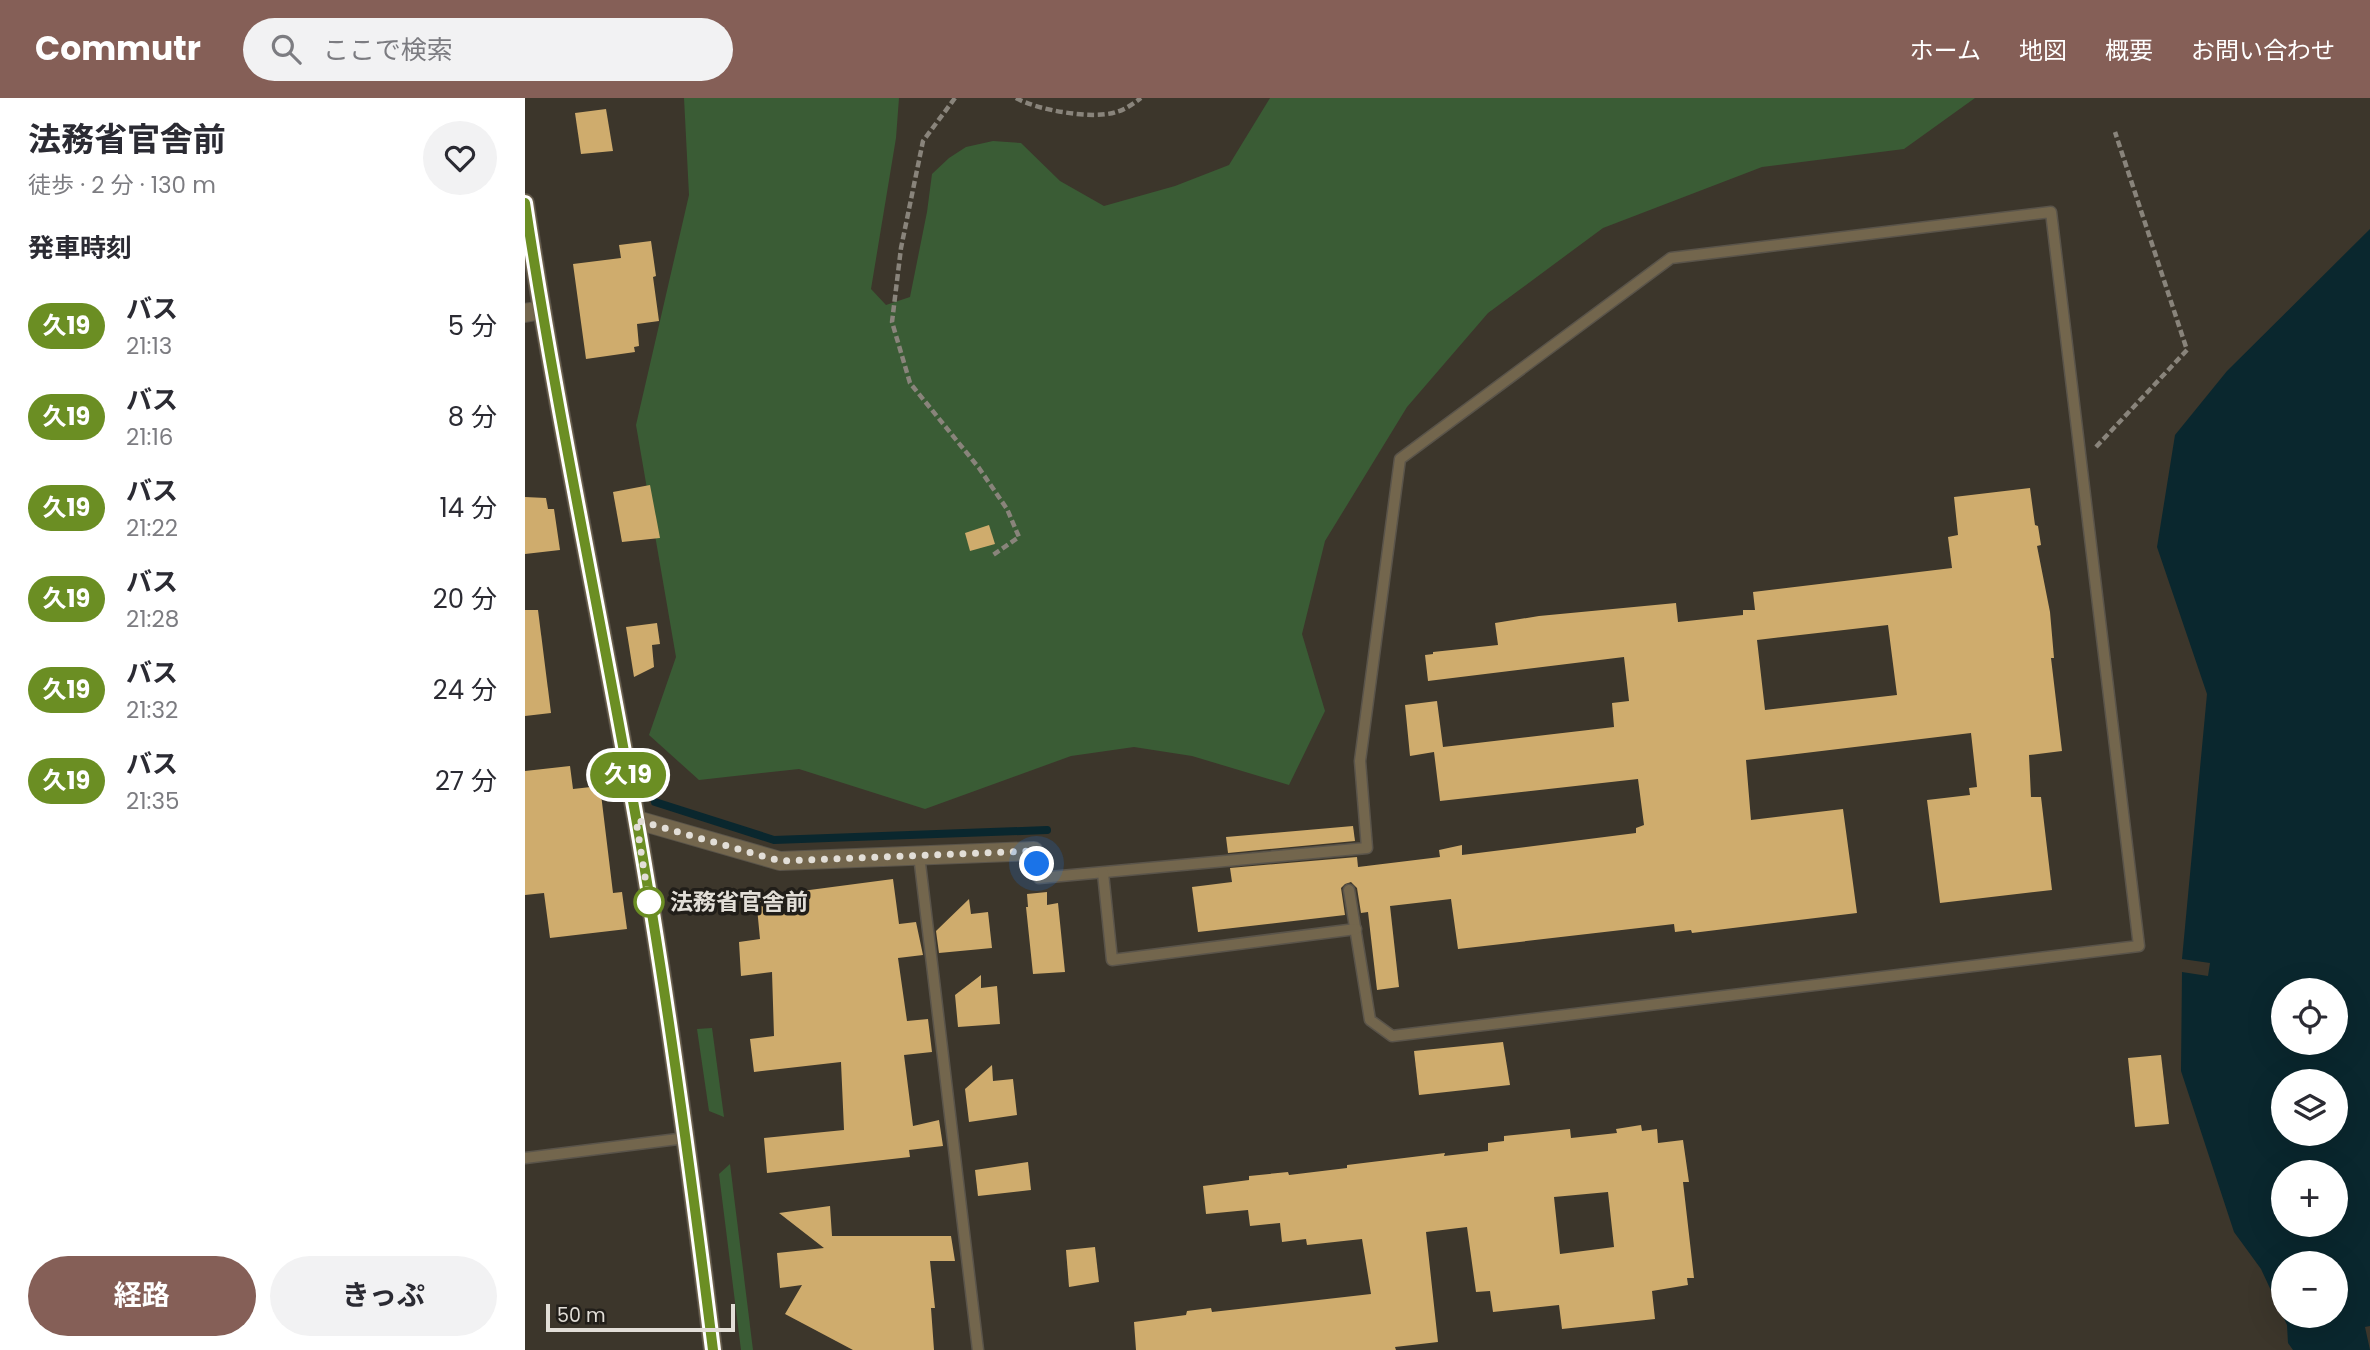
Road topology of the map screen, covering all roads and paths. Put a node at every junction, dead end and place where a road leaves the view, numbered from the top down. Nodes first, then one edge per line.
1 (955, 98) edge
2 (1016, 98) edge
3 (1141, 98) edge
4 (2115, 132) dead end
5 (525, 202) edge
6 (534, 312) edge
7 (2081, 463) junction
8 (993, 555) dead end
9 (636, 820) junction
10 (1034, 851) joint
11 (919, 855) junction
12 (1103, 873) junction
13 (1349, 890) dead end
14 (1356, 929) junction
15 (686, 1138) junction
16 (525, 1158) edge
17 (713, 1350) edge
18 (978, 1350) edge

1 - 8 path
2 - 3 path
4 - 7 path
5 - 6 street
6 - 9 street
7 - 12 lane
7 - 14 lane
9 - 11 street
9 - 15 street
10 - 11 street
10 - 12 lane
11 - 18 lane
12 - 14 lane
13 - 14 lane
15 - 16 lane
15 - 17 street

